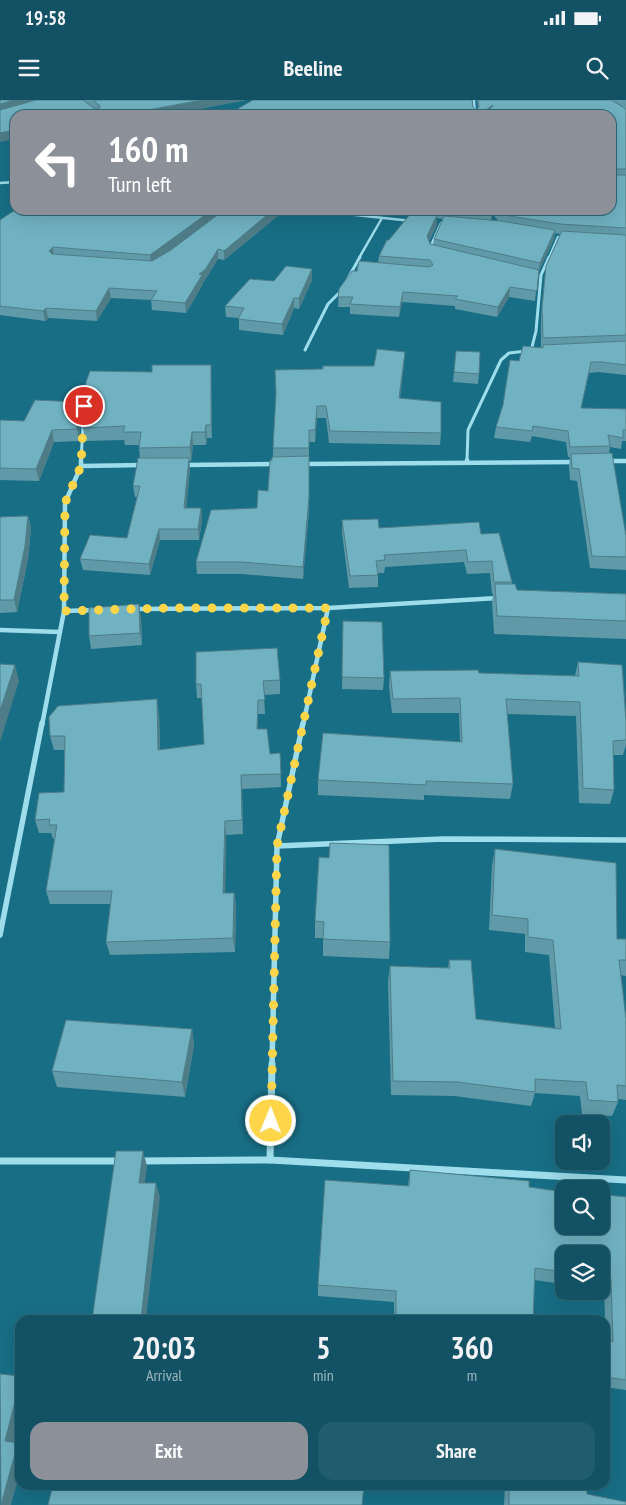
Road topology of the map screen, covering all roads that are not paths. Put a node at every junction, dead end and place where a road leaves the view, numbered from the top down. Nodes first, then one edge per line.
1 (354, 215) edge
2 (382, 218) junction
3 (421, 221) edge
4 (431, 222) edge
5 (441, 223) junction
6 (451, 224) edge
7 (548, 235) edge
8 (558, 237) junction
9 (566, 237) edge
10 (431, 251) edge
11 (354, 267) junction
12 (361, 268) edge
13 (532, 275) edge
14 (540, 277) junction
15 (305, 350) dead end
16 (531, 350) junction
17 (540, 350) edge
18 (85, 390) edge
19 (626, 461) edge
20 (586, 462) edge
21 (596, 462) edge
22 (284, 464) edge
23 (294, 464) edge
24 (466, 464) junction
25 (149, 465) edge
26 (178, 465) edge
27 (81, 466) junction
28 (507, 598) edge
29 (328, 608) junction
30 (132, 609) edge
31 (103, 610) edge
32 (64, 611) junction
33 (0, 630) edge
34 (60, 632) junction
35 (626, 840) edge
36 (277, 846) junction
37 (0, 935) edge
38 (270, 1160) junction
39 (0, 1161) edge
40 (626, 1180) edge

1 - 2 street
2 - 3 street
2 - 11 street
4 - 5 street
5 - 6 street
5 - 10 street
7 - 8 street
8 - 9 street
8 - 14 street
11 - 12 street
11 - 15 street
13 - 14 street
14 - 16 street
16 - 17 street
16 - 24 street
18 - 27 street
19 - 21 street
20 - 24 street
22 - 26 street
23 - 24 street
25 - 27 street
27 - 32 street
28 - 29 street
29 - 30 street
29 - 36 street
31 - 32 street
32 - 34 street
33 - 34 street
34 - 37 street
35 - 36 street
36 - 38 street
38 - 39 street
38 - 40 street

